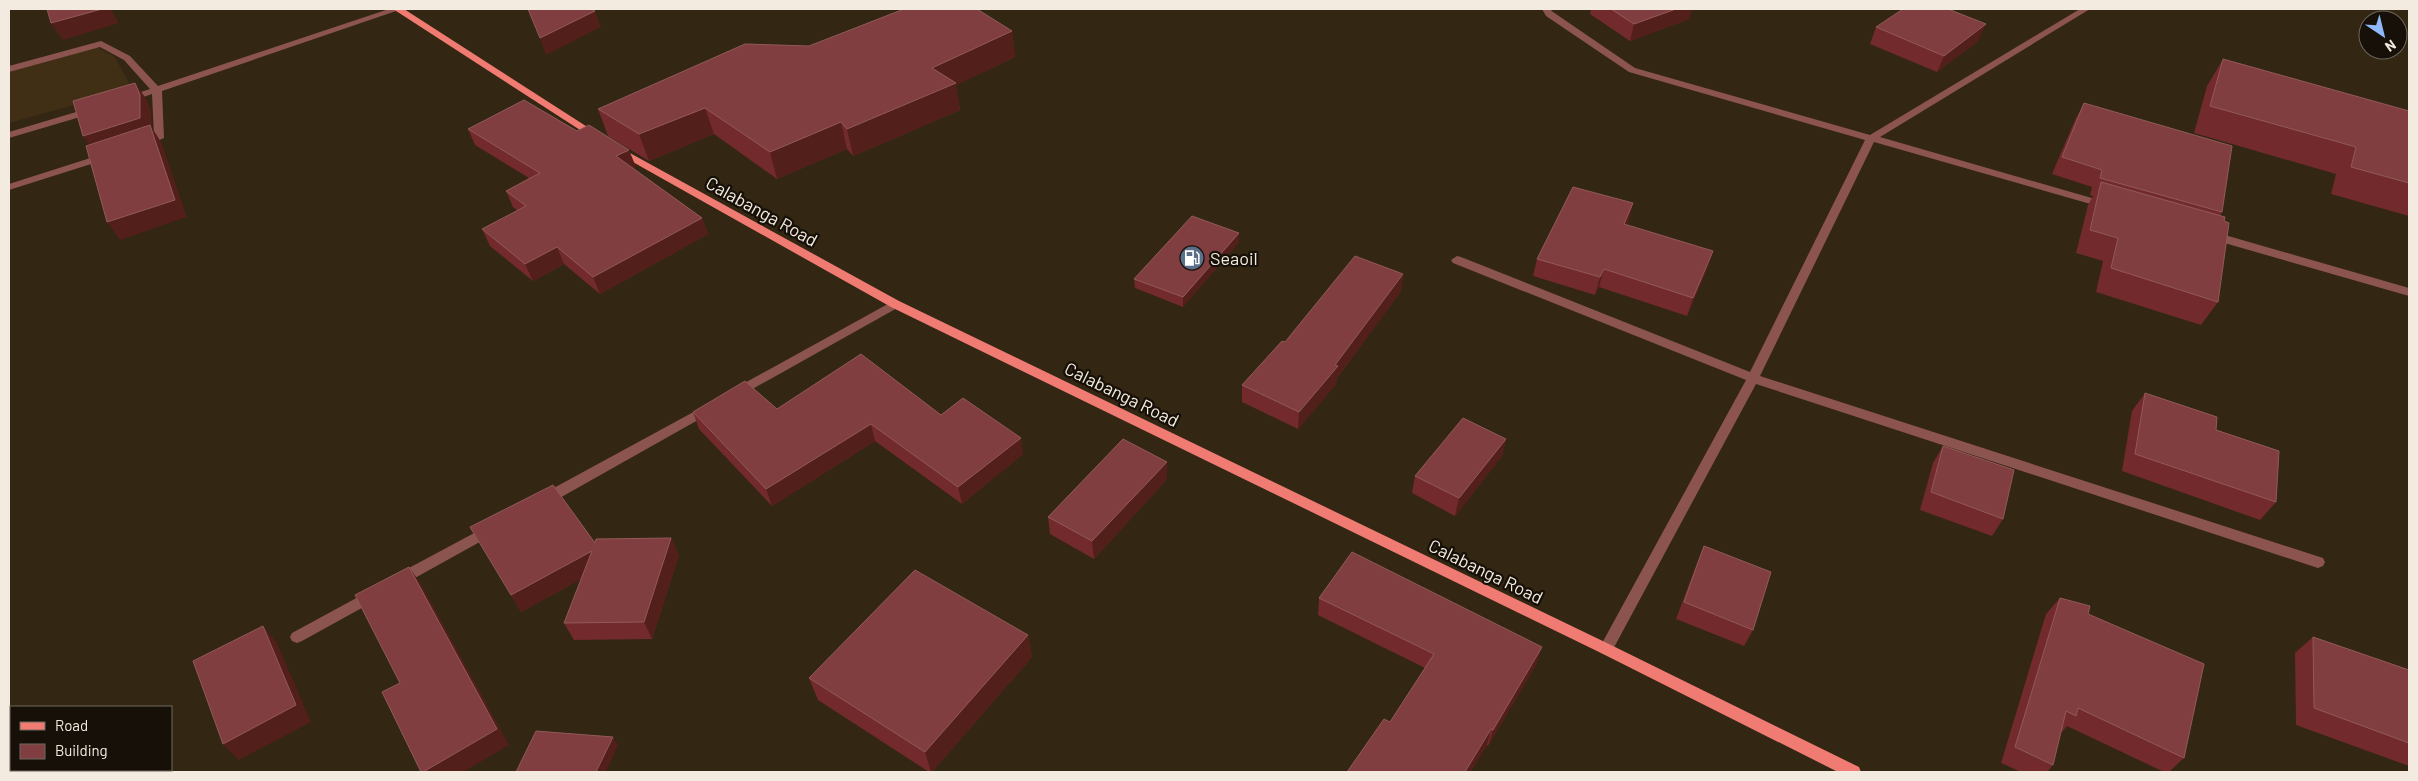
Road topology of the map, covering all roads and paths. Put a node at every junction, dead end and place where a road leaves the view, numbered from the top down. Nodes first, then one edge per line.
1 (397, 9) edge
2 (1546, 9) edge
3 (2086, 9) edge
4 (9, 69) edge
5 (157, 91) junction
6 (120, 102) edge
7 (101, 107) edge
8 (9, 135) edge
9 (1870, 139) junction
10 (131, 148) edge
11 (112, 154) edge
12 (9, 187) edge
13 (2116, 208) edge
14 (2201, 233) edge
15 (1457, 260) dead end
16 (2409, 292) edge
17 (895, 304) junction
18 (1753, 378) junction
19 (531, 507) edge
20 (505, 521) edge
21 (2318, 562) dead end
22 (298, 637) dead end
23 (1606, 649) junction
24 (1853, 772) edge

1 - 5 street
1 - 17 main road, Calabanga Road
2 - 9 street
3 - 9 street
4 - 5 street
5 - 6 street
5 - 10 street
7 - 8 street
9 - 13 street
9 - 18 street
11 - 12 street
14 - 16 street
15 - 18 street
17 - 19 street
17 - 23 main road, Calabanga Road
18 - 21 street
18 - 23 street
20 - 22 street
23 - 24 main road, Calabanga Road

